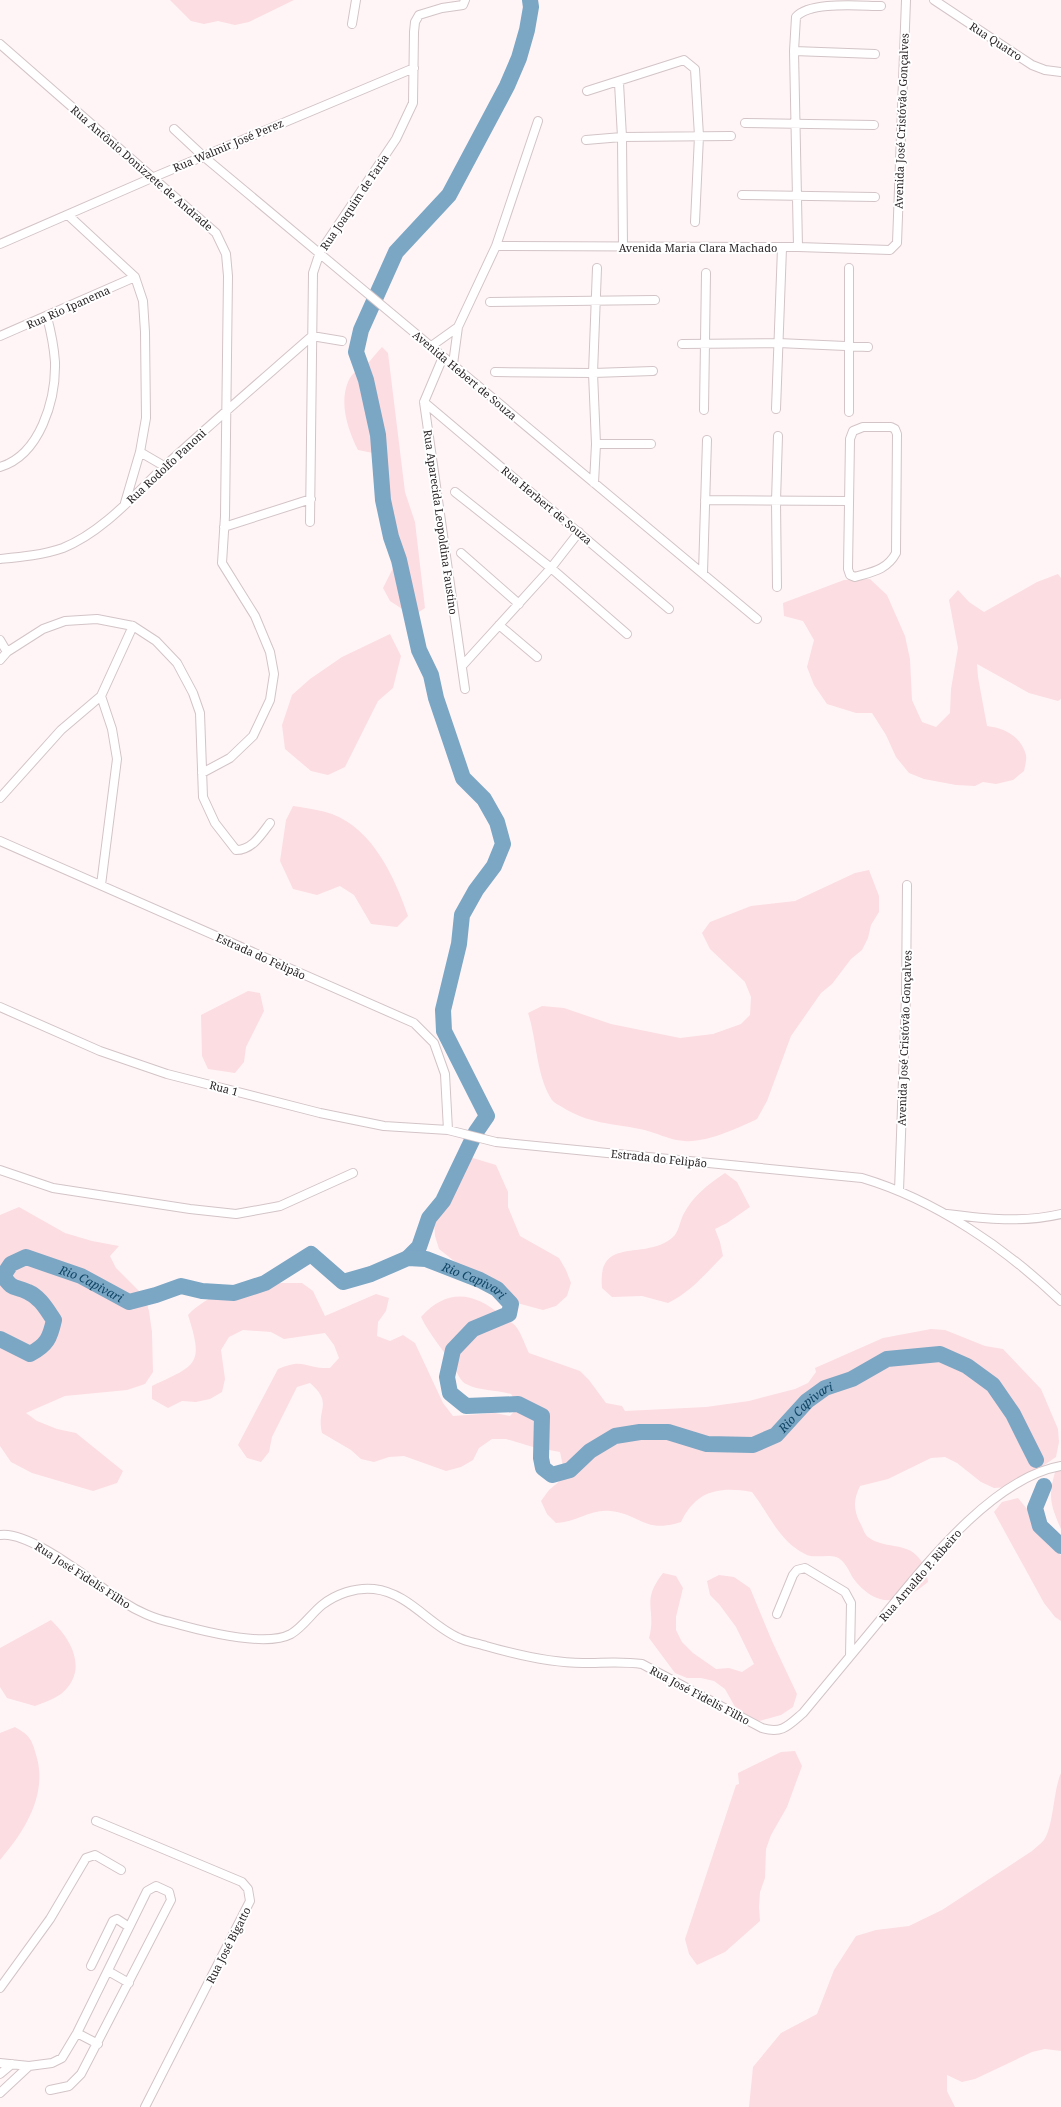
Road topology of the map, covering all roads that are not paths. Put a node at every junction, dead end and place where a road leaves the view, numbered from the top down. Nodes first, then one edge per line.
1 (356, 0) edge
2 (465, 0) edge
3 (906, 0) edge
4 (934, 0) edge
5 (881, 6) dead end
6 (352, 24) dead end
7 (0, 44) edge
8 (794, 51) junction
9 (875, 54) dead end
10 (414, 68) junction
11 (1061, 72) edge
12 (619, 83) junction
13 (587, 91) dead end
14 (538, 121) dead end
15 (795, 122) junction
16 (745, 123) dead end
17 (874, 124) dead end
18 (174, 129) dead end
19 (622, 136) junction
20 (698, 136) junction
21 (731, 136) dead end
22 (586, 140) dead end
23 (203, 156) junction
24 (154, 177) junction
25 (742, 195) dead end
26 (796, 196) junction
27 (875, 197) dead end
28 (68, 215) junction
29 (694, 222) dead end
30 (897, 243) joint
31 (0, 244) edge
32 (496, 246) junction
33 (623, 247) junction
34 (798, 247) junction
35 (782, 248) junction
36 (320, 252) junction
37 (597, 268) dead end
38 (849, 268) dead end
39 (706, 273) dead end
40 (135, 277) junction
41 (655, 300) dead end
42 (490, 302) dead end
43 (595, 302) junction
44 (47, 317) junction
45 (458, 327) junction
46 (0, 336) edge
47 (312, 336) junction
48 (342, 341) dead end
49 (778, 343) junction
50 (682, 344) dead end
51 (704, 344) junction
52 (430, 347) junction
53 (850, 347) junction
54 (868, 348) dead end
55 (443, 357) junction
56 (453, 364) junction
57 (653, 371) dead end
58 (495, 372) dead end
59 (593, 373) junction
60 (424, 402) junction
61 (776, 409) dead end
62 (227, 410) junction
63 (704, 410) dead end
64 (849, 412) dead end
65 (778, 436) dead end
66 (707, 440) dead end
67 (596, 444) junction
68 (651, 444) dead end
69 (140, 452) junction
70 (164, 466) junction
71 (0, 467) edge
72 (594, 483) junction
73 (455, 492) dead end
74 (311, 499) junction
75 (705, 500) junction
76 (776, 501) junction
77 (849, 501) junction
78 (124, 505) junction
79 (310, 522) dead end
80 (224, 527) junction
81 (579, 532) junction
82 (461, 553) dead end
83 (0, 559) edge
84 (551, 568) junction
85 (703, 573) junction
86 (778, 587) dead end
87 (519, 604) junction
88 (669, 609) dead end
89 (757, 619) dead end
90 (499, 625) junction
91 (133, 626) junction
92 (627, 634) dead end
93 (0, 640) edge
94 (7, 652) junction
95 (536, 657) dead end
96 (0, 660) edge
97 (462, 666) junction
98 (465, 690) dead end
99 (101, 696) junction
100 (202, 774) junction
101 (0, 798) edge
102 (270, 823) dead end
103 (0, 841) edge
104 (101, 885) junction
105 (907, 885) dead end
106 (0, 1007) edge
107 (448, 1130) junction
108 (457, 1132) joint
109 (0, 1170) edge
110 (354, 1173) dead end
111 (899, 1191) junction
112 (944, 1214) junction
113 (1061, 1214) edge
114 (1061, 1301) edge
115 (1061, 1466) edge
116 (0, 1534) edge
117 (777, 1614) dead end
118 (850, 1656) junction
119 (803, 1713) joint
120 (96, 1821) dead end
121 (121, 1870) dead end
122 (129, 1927) junction
123 (91, 1966) dead end
124 (108, 1971) junction
125 (129, 1983) junction
126 (0, 1988) edge
127 (77, 2032) junction
128 (98, 2044) junction
129 (0, 2063) edge
130 (12, 2064) junction
131 (29, 2066) junction
132 (0, 2074) edge
133 (50, 2090) dead end
134 (0, 2093) edge
135 (145, 2107) edge

1 - 6 street
2 - 10 street, Rua Joaquim de Faria
3 - 30 street, Avenida José Cristóvão Gonçalves
4 - 11 street, Rua Quatro
5 - 8 street
7 - 24 street, Rua Antônio Donizzete de Andrade
8 - 9 street
8 - 15 street
10 - 23 street, Rua Walmir José Perez
10 - 36 street, Rua Joaquim de Faria
12 - 13 street
12 - 19 street
12 - 20 street
14 - 32 street
15 - 16 street
15 - 17 street
15 - 26 street
18 - 23 street, Avenida Hebert de Souza
19 - 20 street
19 - 22 street
19 - 33 street
20 - 21 street
20 - 29 street
23 - 24 street, Rua Walmir José Perez
23 - 36 street, Avenida Hebert de Souza
24 - 28 street, Rua Walmir José Perez
24 - 62 street, Rua Antônio Donizzete de Andrade
25 - 26 street
26 - 27 street
26 - 34 street
28 - 31 street, Rua Walmir José Perez
28 - 40 street
30 - 34 street, Avenida Maria Clara Machado
32 - 33 street, Avenida Maria Clara Machado
32 - 45 street
33 - 35 street, Avenida Maria Clara Machado
34 - 35 street, Avenida Maria Clara Machado
35 - 49 street
36 - 47 street, Rua Joaquim de Faria
36 - 52 street, Avenida Hebert de Souza
37 - 43 street
38 - 53 street
39 - 51 street
40 - 44 street, Rua Rio Ipanema
40 - 69 street
41 - 43 street
42 - 43 street
43 - 59 street
44 - 46 street, Rua Rio Ipanema
44 - 71 street
45 - 52 street
45 - 56 street
47 - 48 street
47 - 62 street, Rua Rodolfo Panoni
47 - 74 street, Rua Joaquim de Faria
49 - 51 street
49 - 53 street
49 - 61 street
50 - 51 street
51 - 63 street
52 - 55 street, Avenida Hebert de Souza
53 - 54 street
53 - 64 street
55 - 56 street, Avenida Hebert de Souza
55 - 60 street
56 - 72 street, Avenida Hebert de Souza
57 - 59 street
58 - 59 street
59 - 67 street
60 - 81 street, Rua Herbert de Souza
60 - 97 street, Rua Aparecida Leopoldina Faustino
62 - 70 street, Rua Rodolfo Panoni
62 - 80 street, Rua Antônio Donizzete de Andrade
65 - 76 street
66 - 75 street
67 - 68 street
67 - 72 street
69 - 70 street
69 - 78 street
70 - 78 street, Rua Rodolfo Panoni
72 - 85 street, Avenida Hebert de Souza
73 - 84 street
74 - 79 street, Rua Joaquim de Faria
74 - 80 street
75 - 76 street
75 - 85 street
76 - 77 street
76 - 86 street
77 - 77 street
78 - 83 street, Rua Rodolfo Panoni
80 - 100 street, Rua Antônio Donizzete de Andrade
81 - 84 street
81 - 88 street, Rua Herbert de Souza
82 - 87 street
84 - 87 street
84 - 92 street
85 - 89 street, Avenida Hebert de Souza
87 - 90 street
90 - 95 street
90 - 97 street
91 - 94 street
91 - 99 street
91 - 100 street
93 - 94 street
94 - 96 street
97 - 98 street, Rua Aparecida Leopoldina Faustino
99 - 101 street
99 - 104 street
100 - 102 street
103 - 104 street, Estrada do Felipão
104 - 107 street, Estrada do Felipão
105 - 111 street, Avenida José Cristóvão Gonçalves
106 - 107 street, Rua 1
107 - 108 street, Rua 1
108 - 111 street, Estrada do Felipão
109 - 110 street
111 - 112 street, Estrada do Felipão
112 - 113 street
112 - 114 street, Estrada do Felipão
115 - 118 street, Rua Arnaldo P. Ribeiro
116 - 119 street, Rua José Fidelis Filho
117 - 118 street
118 - 119 street, Rua Arnaldo P. Ribeiro
120 - 135 street, Rua José Bigatto
121 - 126 street
122 - 123 street
122 - 124 street
122 - 125 street
124 - 125 street
124 - 127 street
125 - 128 street
127 - 128 street
127 - 131 street
128 - 133 street
129 - 130 street
130 - 131 street
130 - 132 street
131 - 134 street

